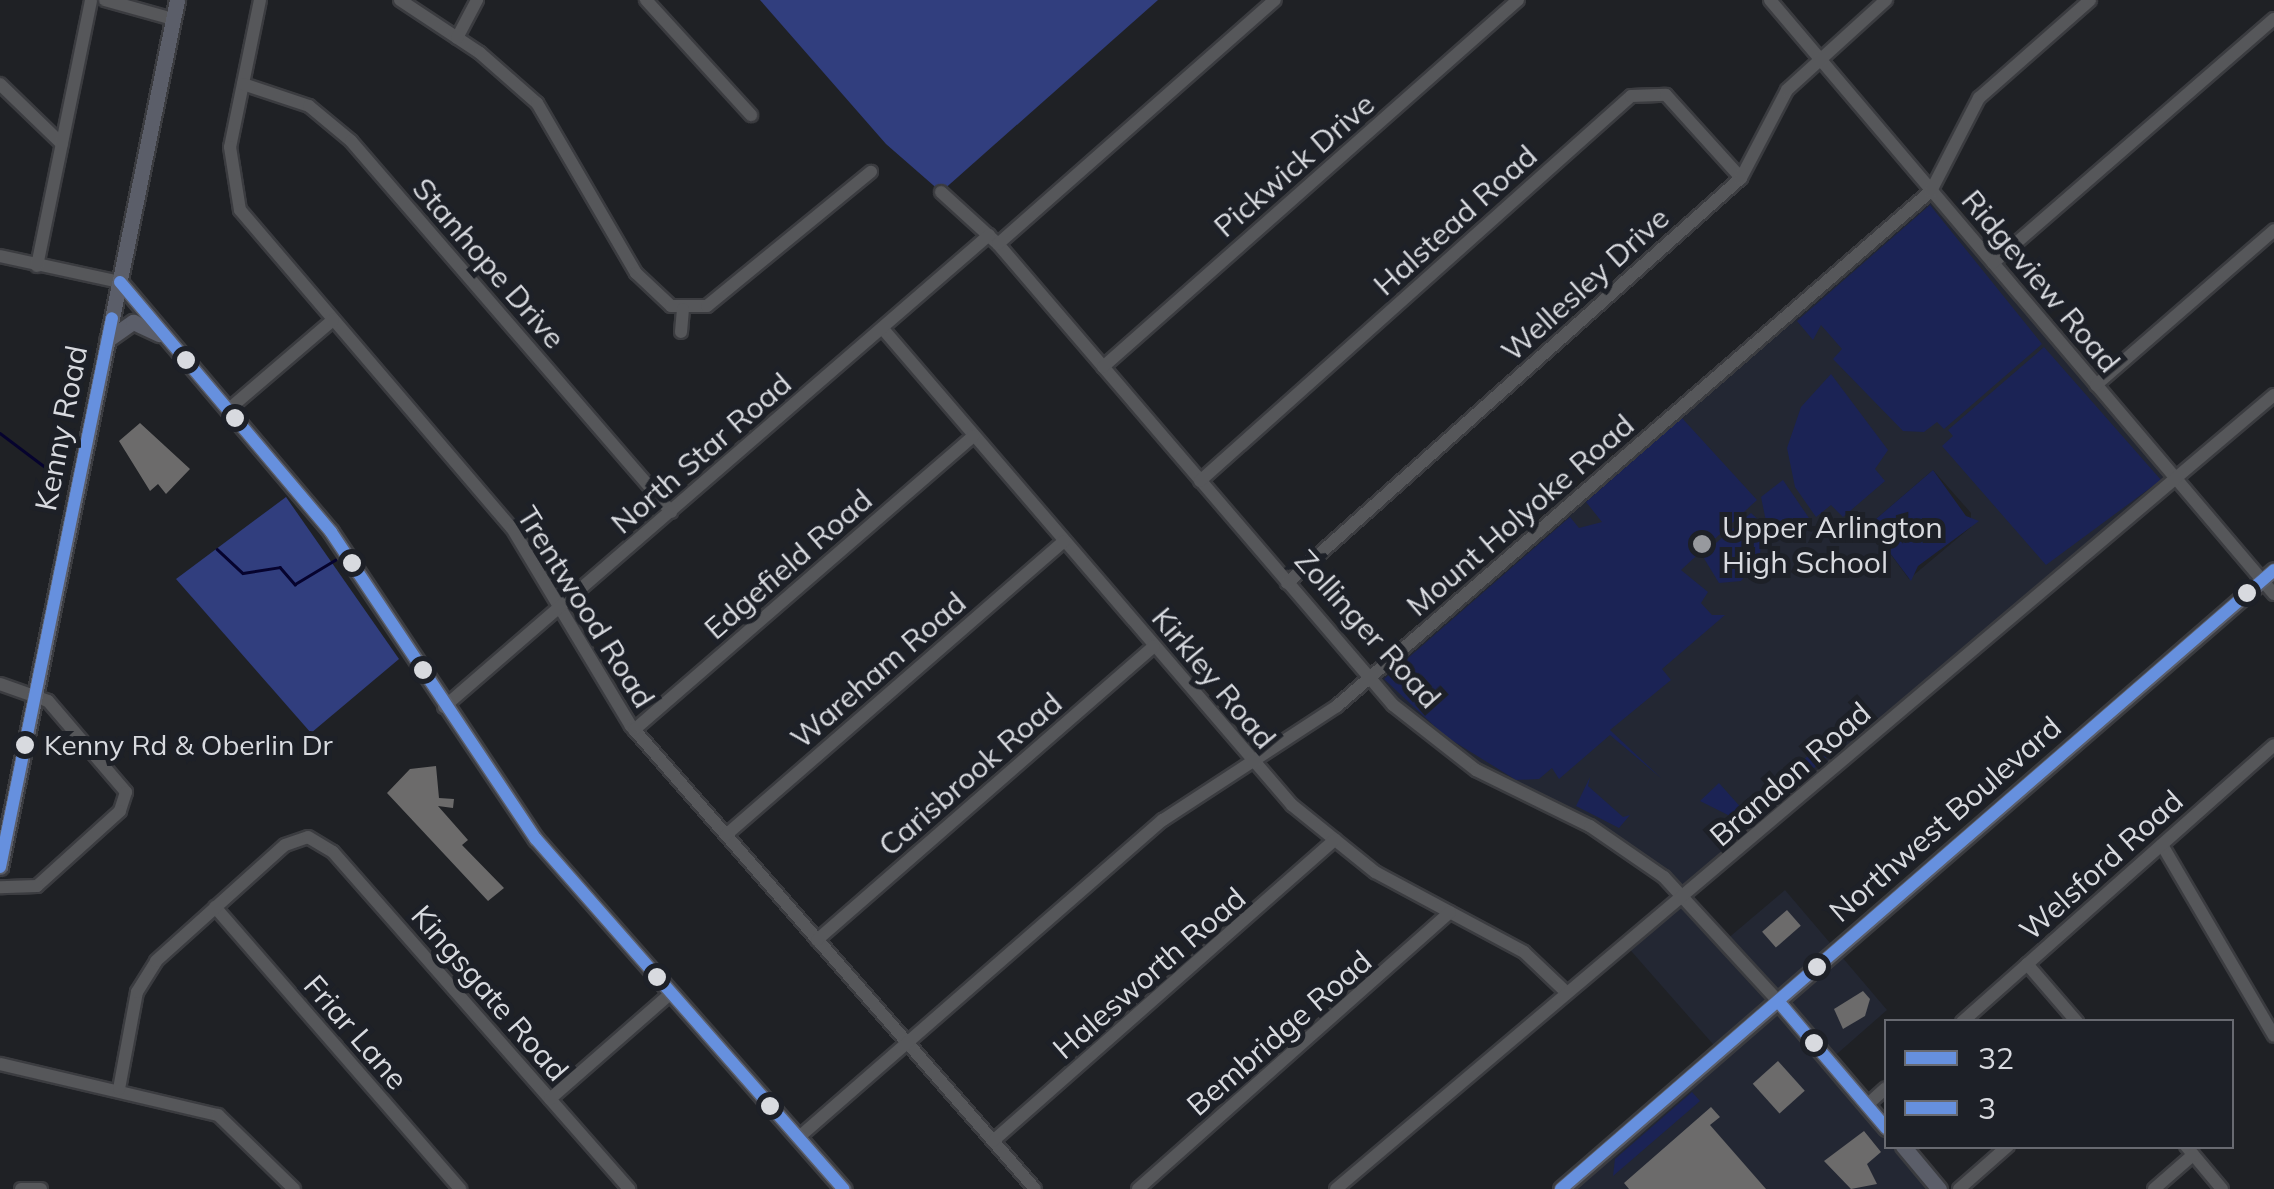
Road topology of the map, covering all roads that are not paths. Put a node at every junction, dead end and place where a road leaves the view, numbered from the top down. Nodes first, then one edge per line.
1 (91, 0) edge
2 (104, 0) edge
3 (177, 0) edge
4 (260, 0) edge
5 (400, 0) edge
6 (477, 0) edge
7 (646, 0) edge
8 (1275, 0) edge
9 (1518, 0) edge
10 (1770, 0) edge
11 (1886, 0) edge
12 (2090, 0) edge
13 (2274, 18) edge
14 (174, 19) junction
15 (457, 38) junction
16 (1820, 58) junction
17 (0, 84) edge
18 (244, 84) junction
19 (751, 115) dead end
20 (62, 144) junction
21 (871, 172) dead end
22 (1741, 178) junction
23 (1931, 191) junction
24 (941, 192) dead end
25 (2274, 230) edge
26 (994, 240) junction
27 (0, 256) edge
28 (1993, 263) junction
29 (38, 266) junction
30 (120, 282) junction
31 (683, 309) junction
32 (332, 320) junction
33 (883, 329) junction
34 (680, 332) dead end
35 (107, 340) junction
36 (174, 344) junction
37 (1103, 367) junction
38 (2096, 385) junction
39 (2274, 394) edge
40 (230, 409) junction
41 (974, 436) junction
42 (2176, 479) junction
43 (1200, 480) junction
44 (671, 512) junction
45 (1064, 541) junction
46 (2268, 575) edge
47 (1287, 583) junction
48 (2274, 594) edge
49 (560, 608) junction
50 (1154, 646) junction
51 (1368, 679) junction
52 (0, 684) edge
53 (34, 697) junction
54 (444, 707) junction
55 (634, 730) junction
56 (2274, 745) edge
57 (1251, 761) junction
58 (726, 836) junction
59 (1335, 840) junction
60 (2162, 845) junction
61 (0, 868) edge
62 (0, 888) edge
63 (1686, 897) junction
64 (214, 907) junction
65 (1450, 912) junction
66 (818, 940) junction
67 (2027, 964) junction
68 (1565, 992) junction
69 (671, 993) junction
70 (1778, 1001) junction
71 (1965, 1019) edge
72 (2074, 1019) edge
73 (2274, 1036) edge
74 (907, 1042) junction
75 (0, 1064) edge
76 (119, 1090) junction
77 (1884, 1090) edge
78 (550, 1099) junction
79 (1867, 1105) junction
80 (1884, 1126) edge
81 (798, 1138) junction
82 (993, 1141) junction
83 (1906, 1149) edge
84 (2005, 1149) edge
85 (2189, 1151) edge
86 (21, 1189) edge
87 (41, 1189) edge
88 (294, 1189) edge
89 (460, 1189) edge
90 (628, 1189) edge
91 (844, 1189) edge
92 (1036, 1189) edge
93 (1138, 1189) edge
94 (1336, 1189) edge
95 (1561, 1189) edge
96 (1939, 1189) edge
97 (1959, 1189) edge
98 (2154, 1189) edge
99 (2222, 1189) edge

1 - 20 street
2 - 14 street
3 - 14 main road, Kenny Road
4 - 18 street, Trentwood Road
5 - 15 street
6 - 15 street
7 - 19 street
8 - 26 street, North Star Road
9 - 37 street, Pickwick Drive
10 - 16 street, Ridgeview Road
11 - 16 street, Wellesley Drive
12 - 23 street, Mount Holyoke Road
13 - 28 street
14 - 30 main road, Kenny Road
15 - 31 street
16 - 22 street, Wellesley Drive
16 - 23 street, Ridgeview Road
17 - 20 street
18 - 32 street, Trentwood Road
18 - 44 street, Stanhope Drive
20 - 29 street
21 - 31 street
22 - 43 street, Halstead Road
22 - 47 street, Wellesley Drive
23 - 28 street, Ridgeview Road
23 - 51 street, Mount Holyoke Road
24 - 26 street, Zollinger Road
25 - 38 street
26 - 33 street, North Star Road
26 - 37 street, Zollinger Road
27 - 29 street
28 - 38 street, Ridgeview Road
29 - 30 street
30 - 35 main road, Kenny Road
30 - 36 main road
31 - 34 street
32 - 40 street
32 - 49 street, Trentwood Road
33 - 41 street, Kirkley Road
33 - 44 street, North Star Road
35 - 36 main road
35 - 53 main road, Kenny Road
36 - 40 main road
37 - 43 street, Zollinger Road
38 - 42 street, Ridgeview Road
39 - 42 street, Brandon Road
40 - 54 main road
41 - 45 street, Kirkley Road
41 - 55 street, Edgefield Road
42 - 46 street, Ridgeview Road
42 - 63 street, Brandon Road
43 - 47 street, Zollinger Road
44 - 49 street, North Star Road
45 - 50 street, Kirkley Road
45 - 58 street, Wareham Road
46 - 48 street, Ridgeview Road
46 - 70 main road, Northwest Boulevard
47 - 51 street, Zollinger Road
49 - 54 street, North Star Road
49 - 55 street, Trentwood Road
50 - 57 street, Kirkley Road
50 - 66 street, Carisbrook Road
51 - 57 street, Mount Holyoke Road
51 - 63 street, Zollinger Road
52 - 53 street
53 - 61 main road, Kenny Road
53 - 62 street
54 - 69 main road
55 - 58 street, Trentwood Road
56 - 60 street, Welsford Road
57 - 59 street, Kirkley Road
57 - 74 street, Mount Holyoke Road
58 - 66 street, Trentwood Road
59 - 65 street, Kirkley Road
59 - 82 street, Halesworth Road
60 - 67 street, Welsford Road
60 - 73 street
63 - 68 street, Brandon Road
63 - 70 street, Zollinger Road
64 - 76 street
64 - 78 street, Kingsgate Road
64 - 89 street, Friar Lane
65 - 68 street, Kirkley Road
65 - 93 street, Bembridge Road
66 - 74 street, Trentwood Road
67 - 71 street, Welsford Road
67 - 72 street
68 - 94 street, Brandon Road
69 - 78 street
69 - 81 main road
70 - 79 main road, Zollinger Road
70 - 95 main road, Northwest Boulevard
74 - 81 street, Mount Holyoke Road
74 - 82 street, Trentwood Road
75 - 76 street
76 - 88 street
77 - 79 street
78 - 90 street, Kingsgate Road
79 - 80 main road, Zollinger Road
81 - 91 main road
82 - 92 street, Trentwood Road
83 - 96 main road
84 - 97 street
85 - 98 street
85 - 99 street
86 - 87 street

